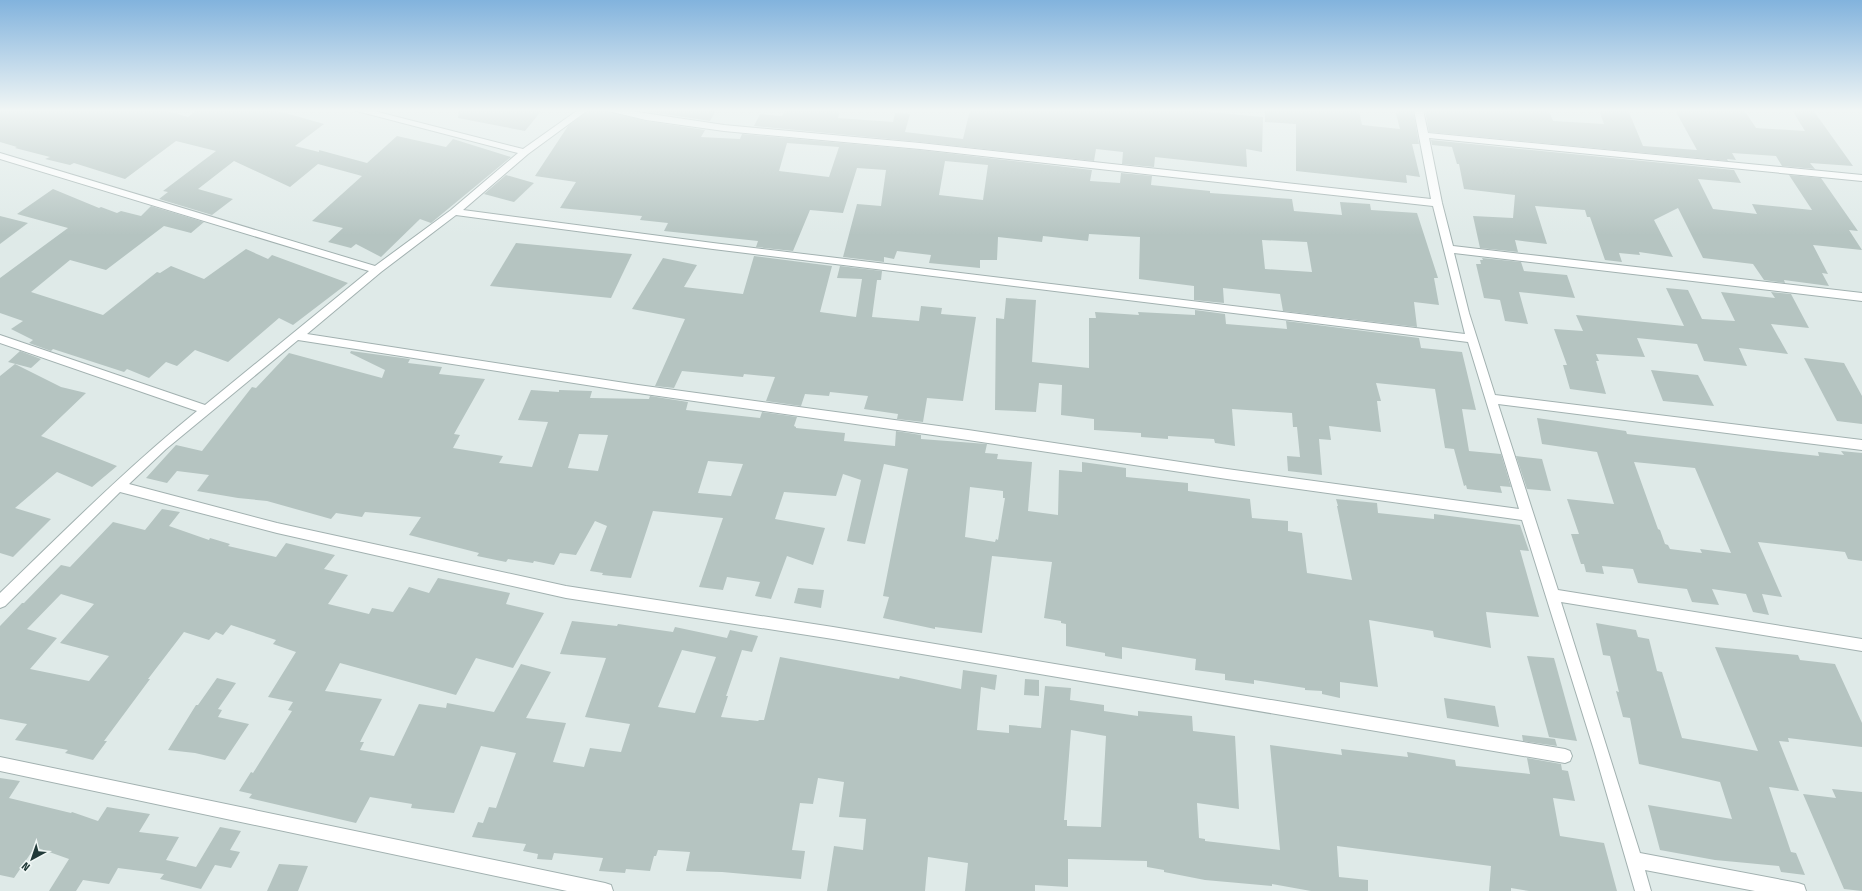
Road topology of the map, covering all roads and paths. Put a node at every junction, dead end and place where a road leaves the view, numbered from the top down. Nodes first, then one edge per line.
1 (525, 152) edge
2 (972, 152) edge
3 (1427, 152) edge
4 (1600, 152) edge
5 (0, 156) edge
6 (1862, 178) edge
7 (1437, 203) junction
8 (454, 212) junction
9 (1449, 249) junction
10 (377, 270) junction
11 (1862, 297) edge
12 (296, 336) junction
13 (0, 339) edge
14 (1472, 339) junction
15 (1492, 399) junction
16 (207, 410) junction
17 (1862, 446) edge
18 (118, 486) junction
19 (1526, 515) junction
20 (1552, 595) junction
21 (1, 599) edge
22 (1862, 645) edge
23 (1565, 756) dead end
24 (0, 764) edge
25 (1634, 860) junction
26 (605, 891) edge
27 (1642, 891) edge
28 (1798, 891) edge

1 - 8 street
2 - 7 street
3 - 7 street
4 - 6 street
5 - 10 street
7 - 9 street
8 - 10 street
8 - 14 street
9 - 11 street
9 - 14 street
10 - 12 street
12 - 16 street
12 - 19 street
13 - 16 street
14 - 15 street
15 - 17 street
15 - 19 street
16 - 18 street
18 - 21 street
18 - 23 street
19 - 20 street
20 - 22 street
20 - 25 street
24 - 26 street
25 - 27 street
25 - 28 street

